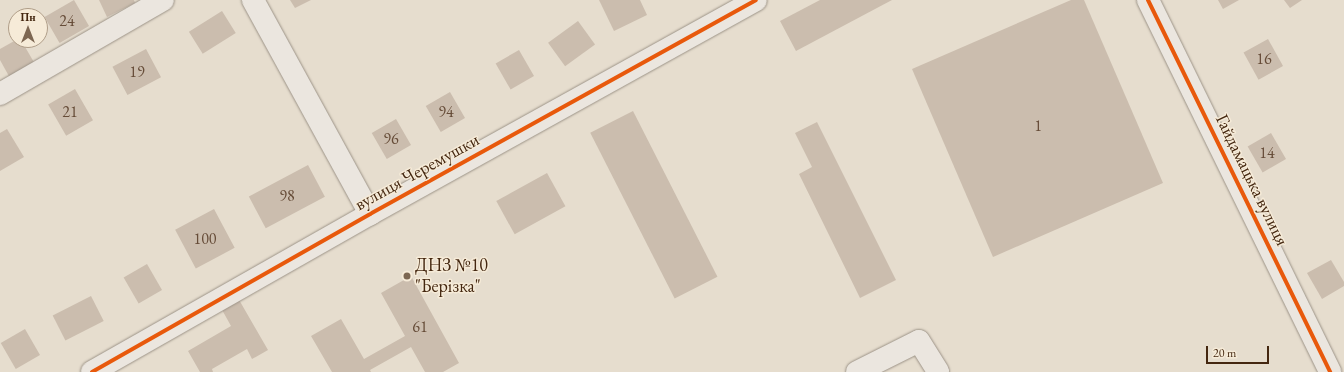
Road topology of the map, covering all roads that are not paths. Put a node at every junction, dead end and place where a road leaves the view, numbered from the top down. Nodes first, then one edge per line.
1 (163, 0) edge
2 (252, 0) edge
3 (756, 0) edge
4 (1148, 0) edge
5 (0, 94) edge
6 (370, 214) junction
7 (92, 372) edge
8 (857, 372) edge
9 (938, 372) edge
10 (1330, 372) edge

1 - 5 street
2 - 6 street
3 - 6 street, вулиця Черемушки
4 - 10 street, Гайдамацька вулиця
6 - 7 street, вулиця Черемушки
8 - 9 street

